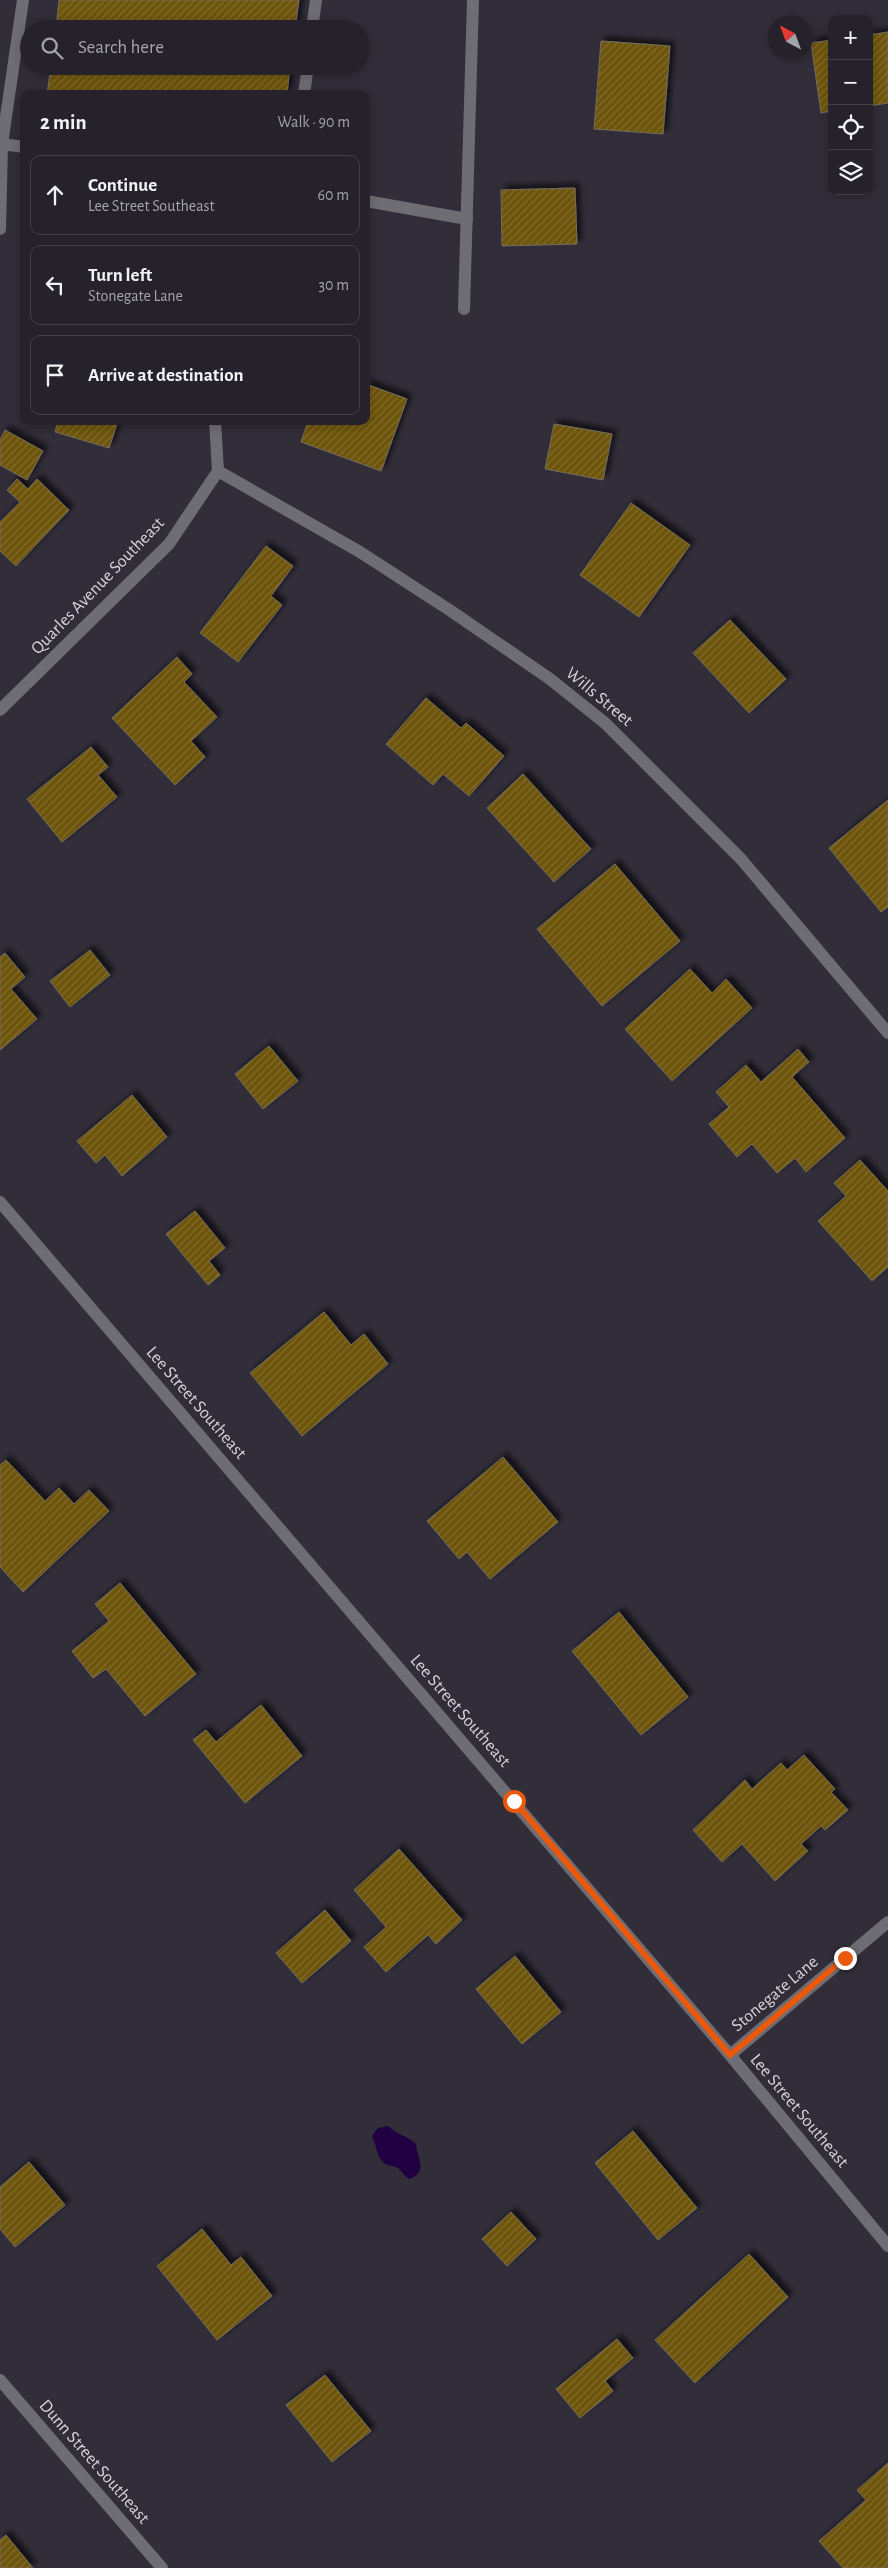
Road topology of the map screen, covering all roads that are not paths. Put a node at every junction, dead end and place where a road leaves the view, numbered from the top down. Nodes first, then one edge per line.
1 (23, 0) edge
2 (316, 0) edge
3 (473, 0) edge
4 (20, 20) edge
5 (313, 20) edge
6 (20, 21) edge
7 (307, 75) edge
8 (305, 90) edge
9 (2, 144) junction
10 (20, 146) edge
11 (370, 202) edge
12 (466, 219) junction
13 (0, 229) edge
14 (464, 309) dead end
15 (215, 425) edge
16 (218, 471) junction
17 (0, 710) edge
18 (888, 1033) edge
19 (0, 1202) edge
20 (888, 1922) edge
21 (730, 2055) junction
22 (888, 2246) edge
23 (0, 2380) edge
24 (162, 2568) edge

1 - 4 street
2 - 5 street
3 - 12 street
6 - 9 street
7 - 8 street
9 - 10 street
9 - 13 street
11 - 12 street
12 - 14 street
15 - 16 street
16 - 17 street, Quarles Avenue Southeast
16 - 18 street, Wills Street
19 - 21 street, Lee Street Southeast
20 - 21 street, Stonegate Lane
21 - 22 street, Lee Street Southeast
23 - 24 street, Dunn Street Southeast

